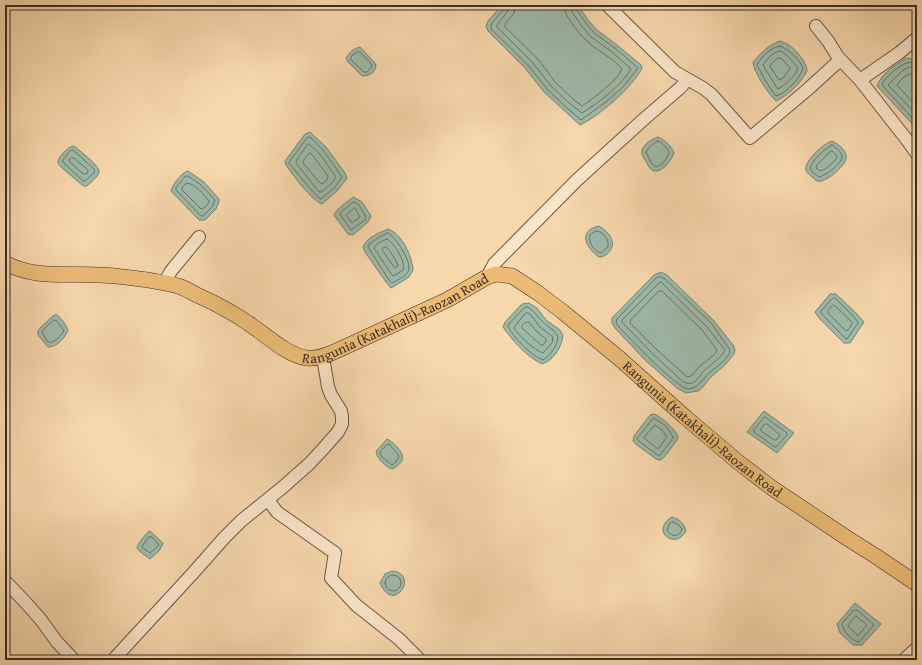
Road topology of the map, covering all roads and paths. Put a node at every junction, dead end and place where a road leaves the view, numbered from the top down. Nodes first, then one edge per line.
1 (607, 5) edge
2 (816, 26) dead end
3 (917, 38) edge
4 (840, 60) junction
5 (688, 80) junction
6 (860, 80) junction
7 (917, 154) edge
8 (199, 236) dead end
9 (5, 263) edge
10 (487, 277) junction
11 (164, 283) junction
12 (323, 356) junction
13 (268, 500) junction
14 (5, 581) edge
15 (917, 584) edge
16 (917, 648) edge
17 (74, 660) edge
18 (113, 660) edge
19 (420, 660) edge
20 (904, 660) edge

1 - 5 street
2 - 4 street
3 - 6 street
4 - 5 street
4 - 6 street
5 - 10 street
6 - 7 street
8 - 11 street
9 - 11 main road, Rangunia (Katakhali)-Raozan Road
10 - 12 main road, Rangunia (Katakhali)-Raozan Road
10 - 15 main road, Rangunia (Katakhali)-Raozan Road
11 - 12 main road, Rangunia (Katakhali)-Raozan Road
12 - 13 street
13 - 18 street
13 - 19 street
14 - 17 street
16 - 20 street

